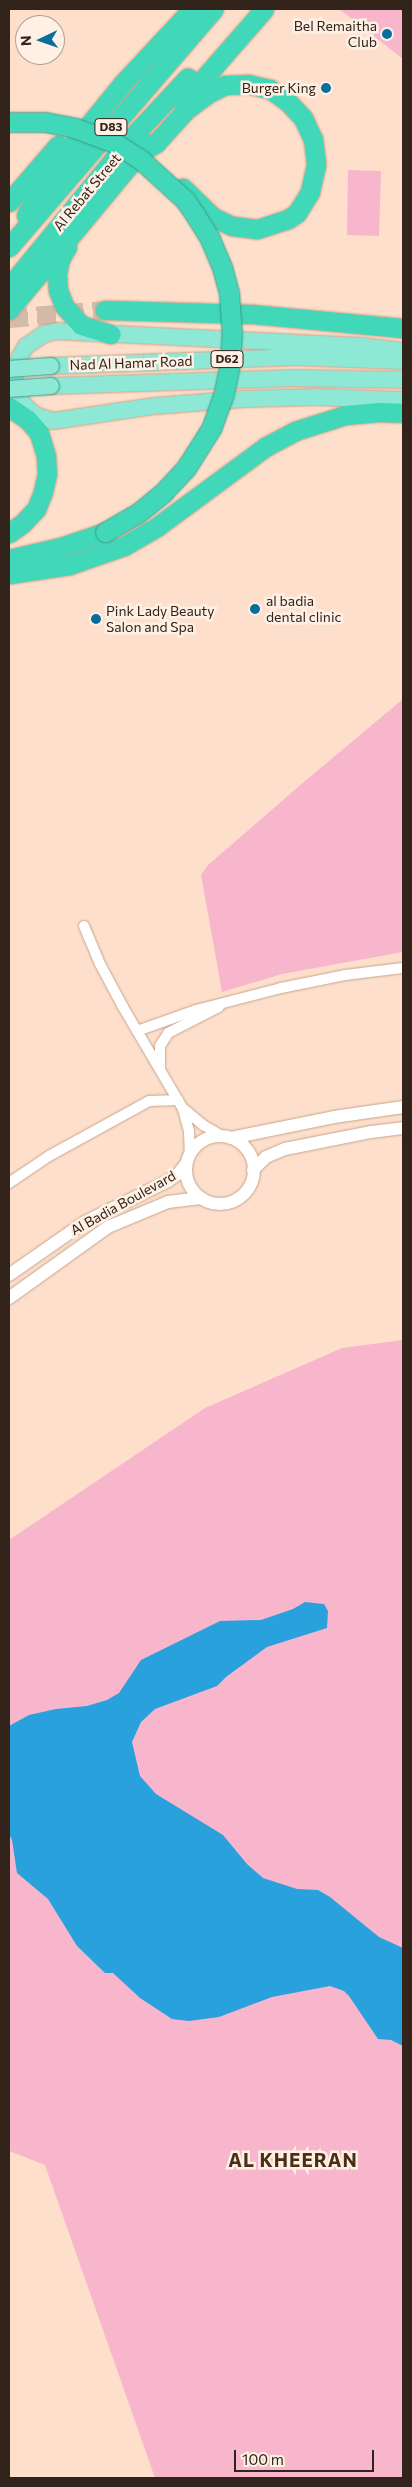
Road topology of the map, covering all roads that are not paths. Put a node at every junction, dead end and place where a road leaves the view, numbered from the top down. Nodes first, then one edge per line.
1 (192, 9) edge
2 (214, 9) edge
3 (247, 9) edge
4 (264, 9) edge
5 (120, 88) junction
6 (9, 122) edge
7 (139, 153) junction
8 (162, 177) junction
9 (9, 202) edge
10 (81, 221) junction
11 (14, 241) edge
12 (9, 287) edge
13 (9, 310) edge
14 (105, 310) tunnel mouth
15 (403, 328) edge
16 (111, 334) junction
17 (403, 351) edge
18 (403, 361) edge
19 (9, 368) edge
20 (295, 378) junction
21 (403, 380) edge
22 (9, 389) edge
23 (403, 396) edge
24 (403, 400) edge
25 (9, 407) edge
26 (403, 413) edge
27 (9, 533) edge
28 (9, 559) edge
29 (9, 574) edge
30 (84, 926) dead end
31 (403, 968) edge
32 (228, 1001) junction
33 (137, 1031) junction
34 (160, 1070) junction
35 (180, 1104) junction
36 (403, 1107) edge
37 (403, 1128) edge
38 (228, 1138) junction
39 (188, 1159) junction
40 (253, 1170) junction
41 (9, 1183) edge
42 (201, 1198) junction
43 (9, 1275) edge
44 (9, 1298) edge

1 - 5 highway
2 - 11 highway, Al Rebat Street / D83
3 - 12 highway, Al Rebat Street / D83
4 - 7 highway
5 - 9 highway
5 - 11 highway
6 - 8 highway, bridge
7 - 8 highway
7 - 10 highway
8 - 28 highway, bridge
10 - 13 highway
10 - 16 highway
14 - 15 highway
16 - 17 main road
16 - 24 main road
18 - 19 main road, Nad Al Hamar Road / D62, bridge
20 - 21 main road, Nad Al Hamar Road / D62
20 - 22 main road, Nad Al Hamar Road / D62, bridge
20 - 23 main road
25 - 27 highway
26 - 29 highway
30 - 33 street
31 - 32 street
32 - 33 street
32 - 34 street
33 - 34 street
34 - 35 street
35 - 38 street
35 - 39 street
35 - 41 street
36 - 38 street
37 - 40 street
38 - 39 street
38 - 40 street
39 - 42 street
39 - 43 street, Al Badia Boulevard
40 - 42 street
42 - 44 street, Al Badia Boulevard

